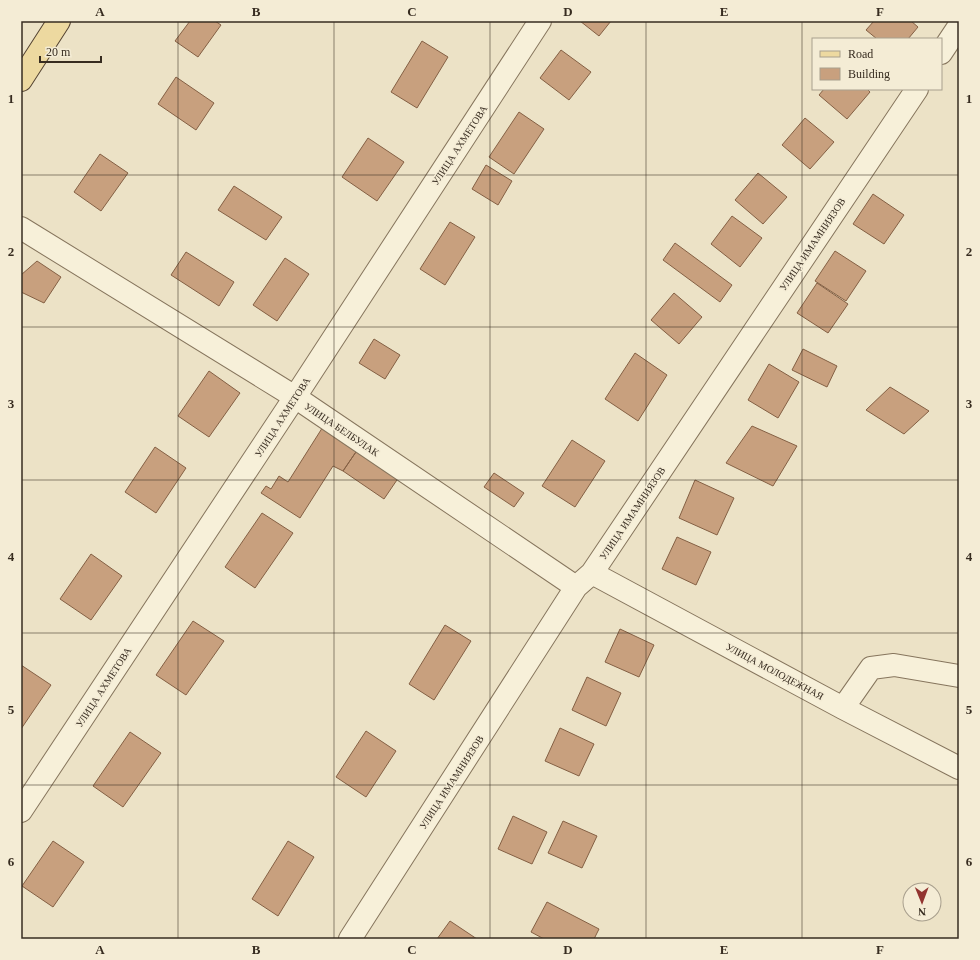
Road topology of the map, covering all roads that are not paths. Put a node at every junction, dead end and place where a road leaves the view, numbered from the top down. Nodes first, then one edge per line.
1 (59, 21) edge
2 (540, 21) edge
3 (959, 26) edge
4 (942, 52) edge
5 (21, 80) edge
6 (916, 90) edge
7 (21, 228) edge
8 (295, 396) junction
9 (592, 572) junction
10 (576, 587) junction
11 (959, 676) edge
12 (843, 708) junction
13 (959, 768) edge
14 (21, 811) edge
15 (350, 939) edge

1 - 5 main road
2 - 8 street, УЛИЦА АХМЕТОВА
3 - 4 street
6 - 9 street, УЛИЦА ИМАМНИЯЗОВ
7 - 8 street, УЛИЦА БЕЛБУЛАК
8 - 10 street, УЛИЦА БЕЛБУЛАК
8 - 14 street, УЛИЦА АХМЕТОВА
9 - 10 street, УЛИЦА ИМАМНИЯЗОВ
9 - 12 street, УЛИЦА МОЛОДЕЖНАЯ
10 - 15 street, УЛИЦА ИМАМНИЯЗОВ
11 - 12 street
12 - 13 street, УЛИЦА МОЛОДЕЖНАЯ

